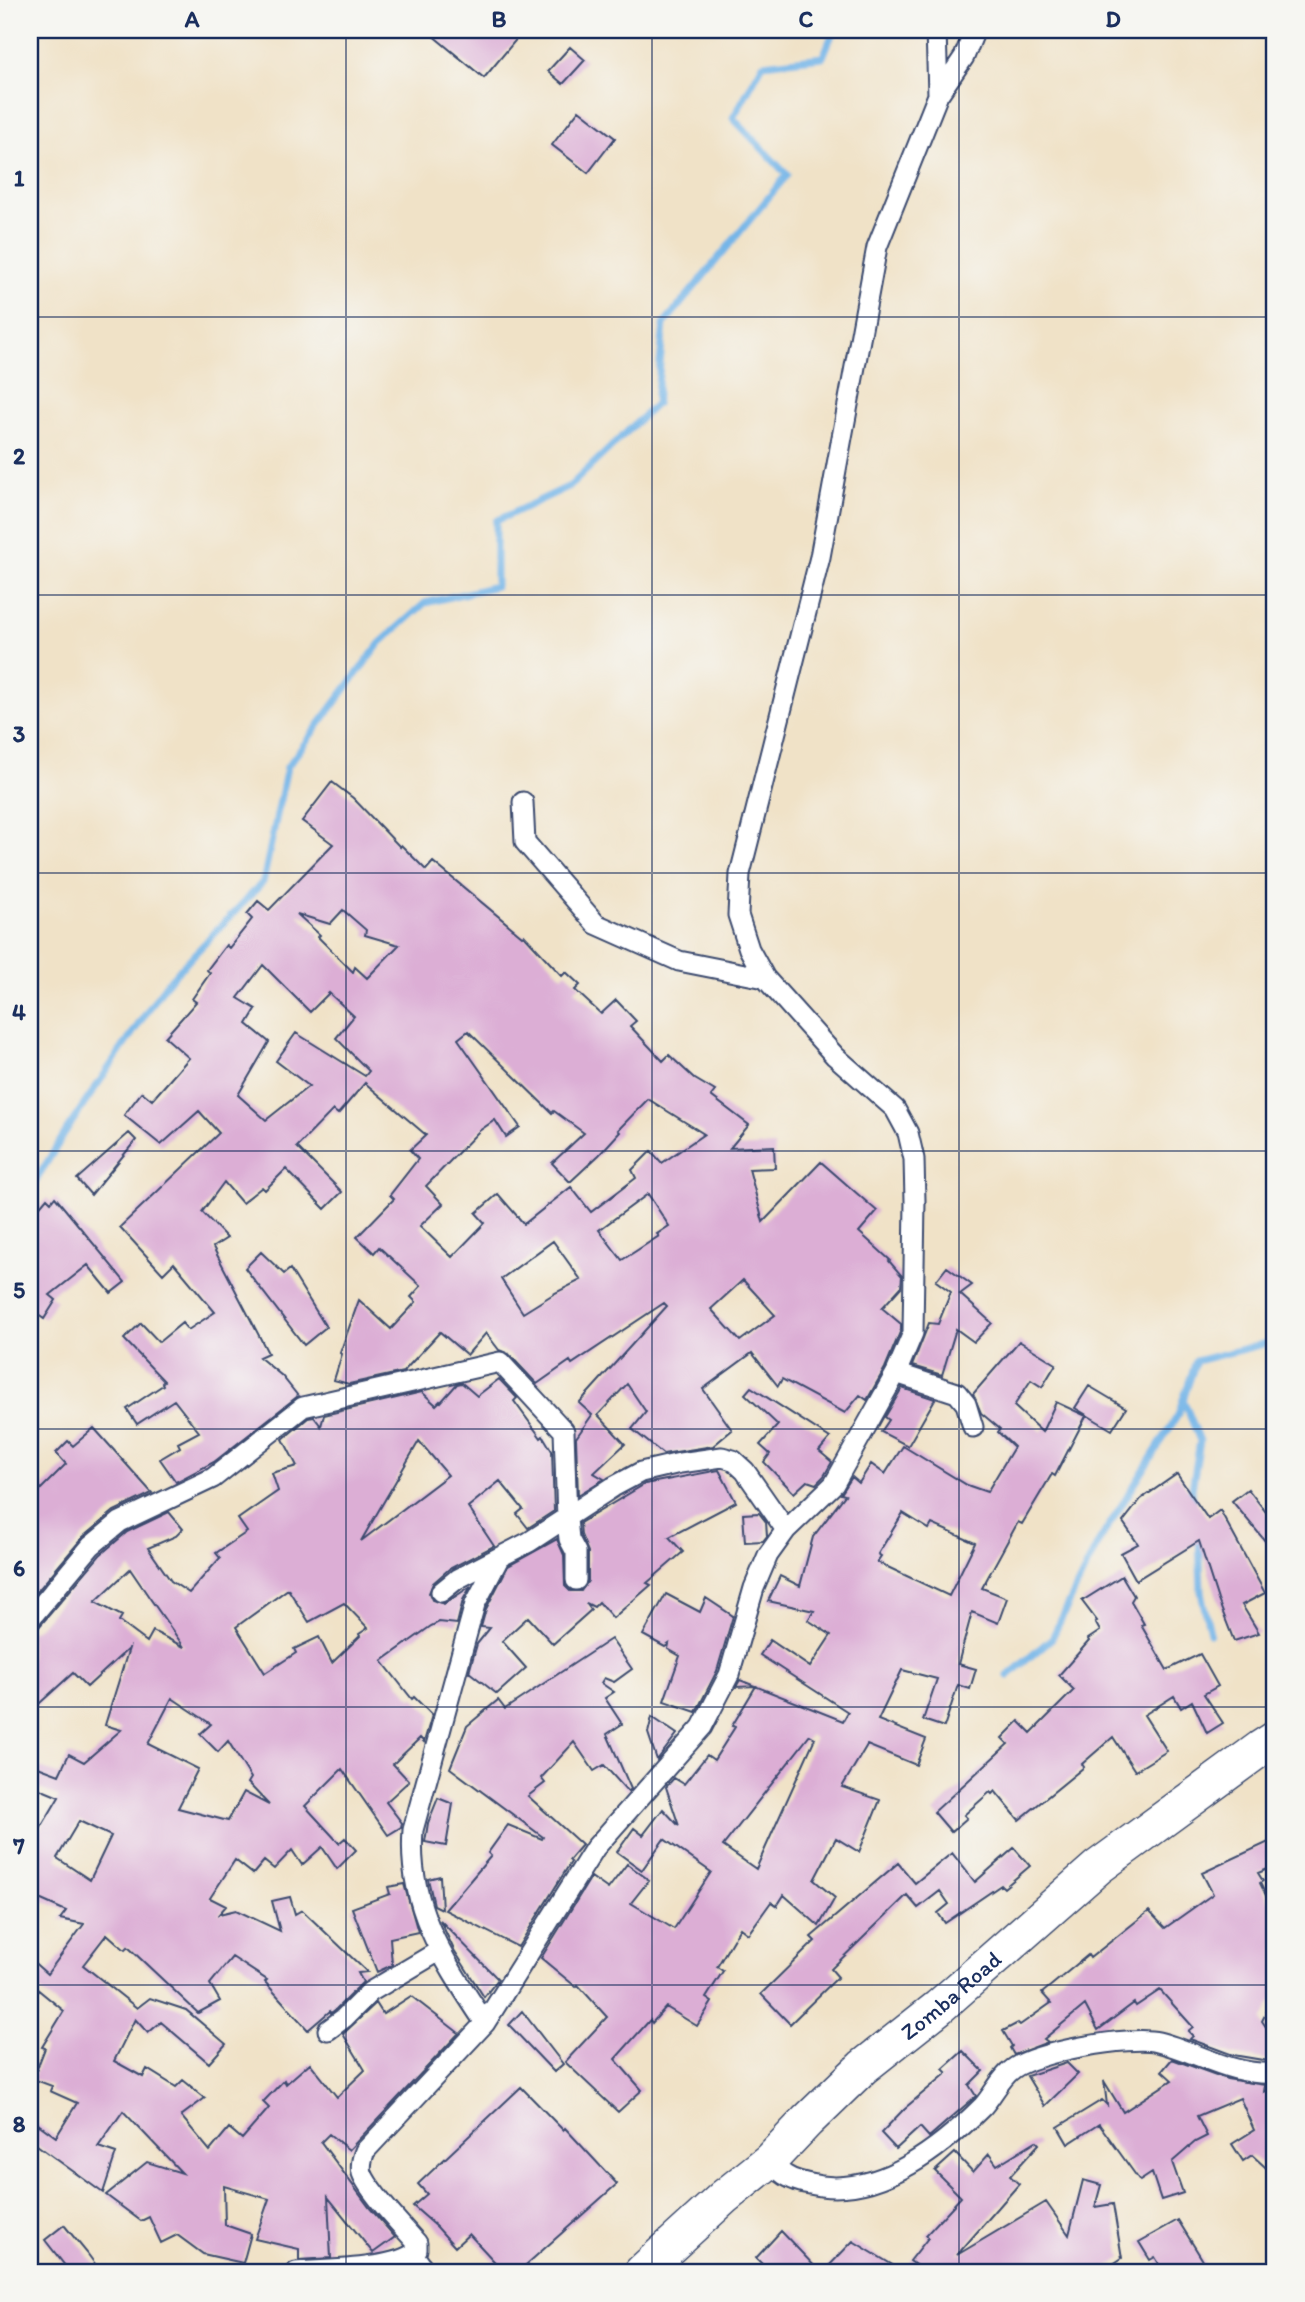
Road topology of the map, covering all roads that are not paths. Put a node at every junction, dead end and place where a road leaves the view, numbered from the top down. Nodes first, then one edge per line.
1 (936, 30) edge
2 (975, 30) edge
3 (938, 95) junction
4 (523, 803) dead end
5 (765, 978) junction
6 (896, 1373) junction
7 (973, 1427) dead end
8 (567, 1519) junction
9 (786, 1530) junction
10 (499, 1558) junction
11 (576, 1580) dead end
12 (441, 1592) dead end
13 (30, 1619) edge
14 (1275, 1739) edge
15 (439, 1951) junction
16 (485, 2023) junction
17 (328, 2030) dead end
18 (1275, 2073) edge
19 (769, 2161) junction
20 (413, 2254) junction
21 (296, 2272) edge
22 (426, 2272) edge
23 (642, 2272) edge

1 - 3 street
2 - 3 street
3 - 5 street
4 - 5 street
5 - 6 street
6 - 7 street
6 - 9 street
8 - 9 street
8 - 10 street
8 - 11 street
8 - 13 street
9 - 16 street
10 - 12 street
10 - 15 street
14 - 19 highway, Zomba Road
15 - 16 street
15 - 17 street
16 - 20 street
18 - 19 street
19 - 23 highway, Zomba Road
20 - 21 street
20 - 22 street

